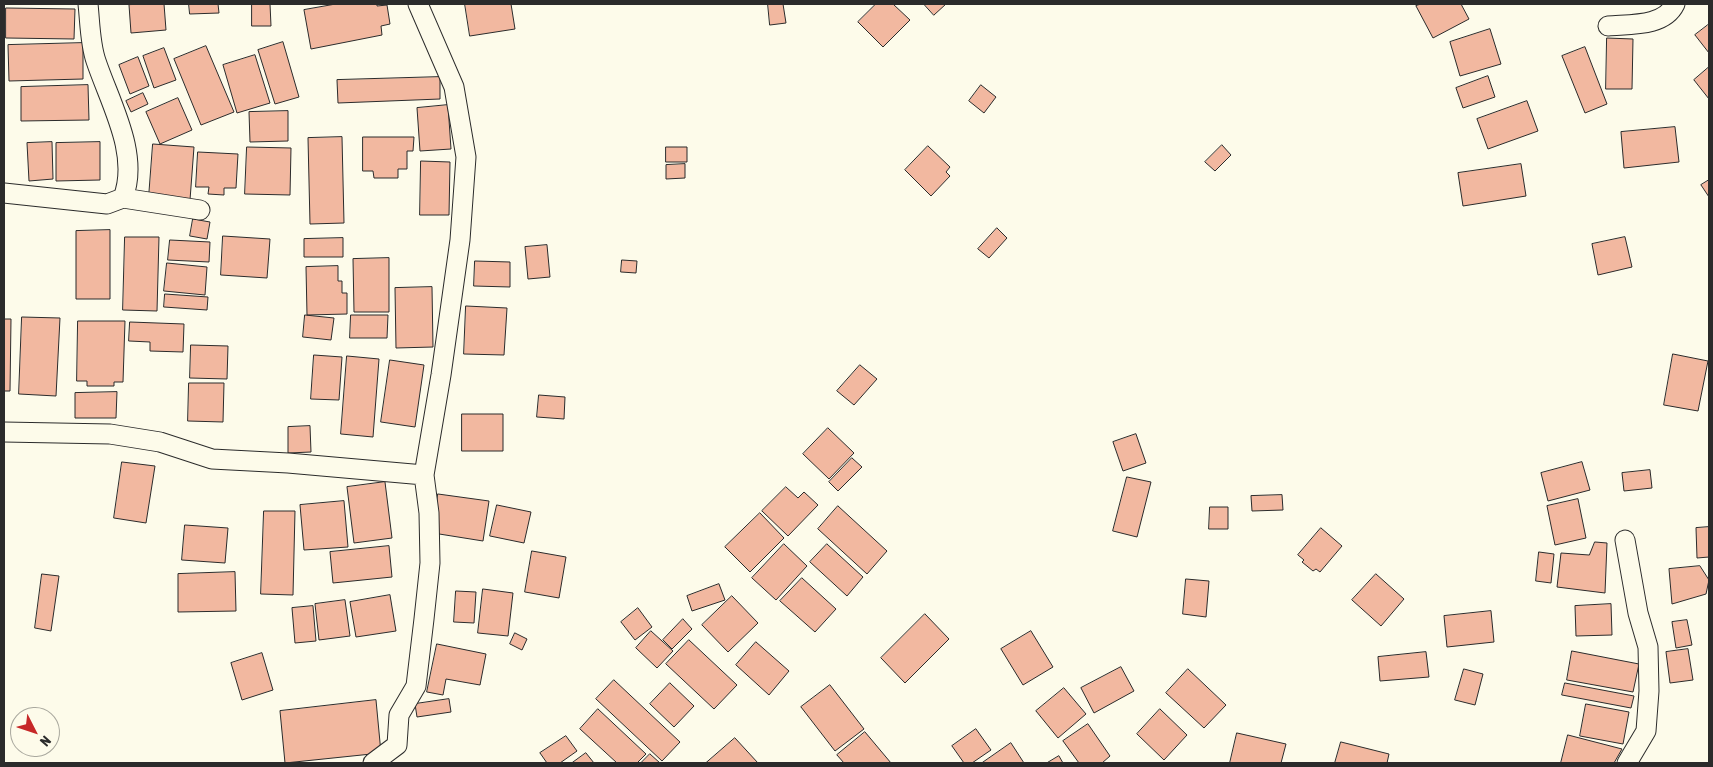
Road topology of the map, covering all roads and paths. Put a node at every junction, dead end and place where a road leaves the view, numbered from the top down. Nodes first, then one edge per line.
1 (88, 4) edge
2 (418, 4) edge
3 (1675, 4) edge
4 (1608, 26) dead end
5 (4, 193) edge
6 (123, 198) junction
7 (200, 210) dead end
8 (4, 432) edge
9 (424, 475) junction
10 (1625, 540) dead end
11 (373, 763) edge
12 (1627, 763) edge

1 - 6 street
2 - 9 street
3 - 4 street
5 - 6 street
6 - 7 street
8 - 9 street
9 - 11 street
10 - 12 street

